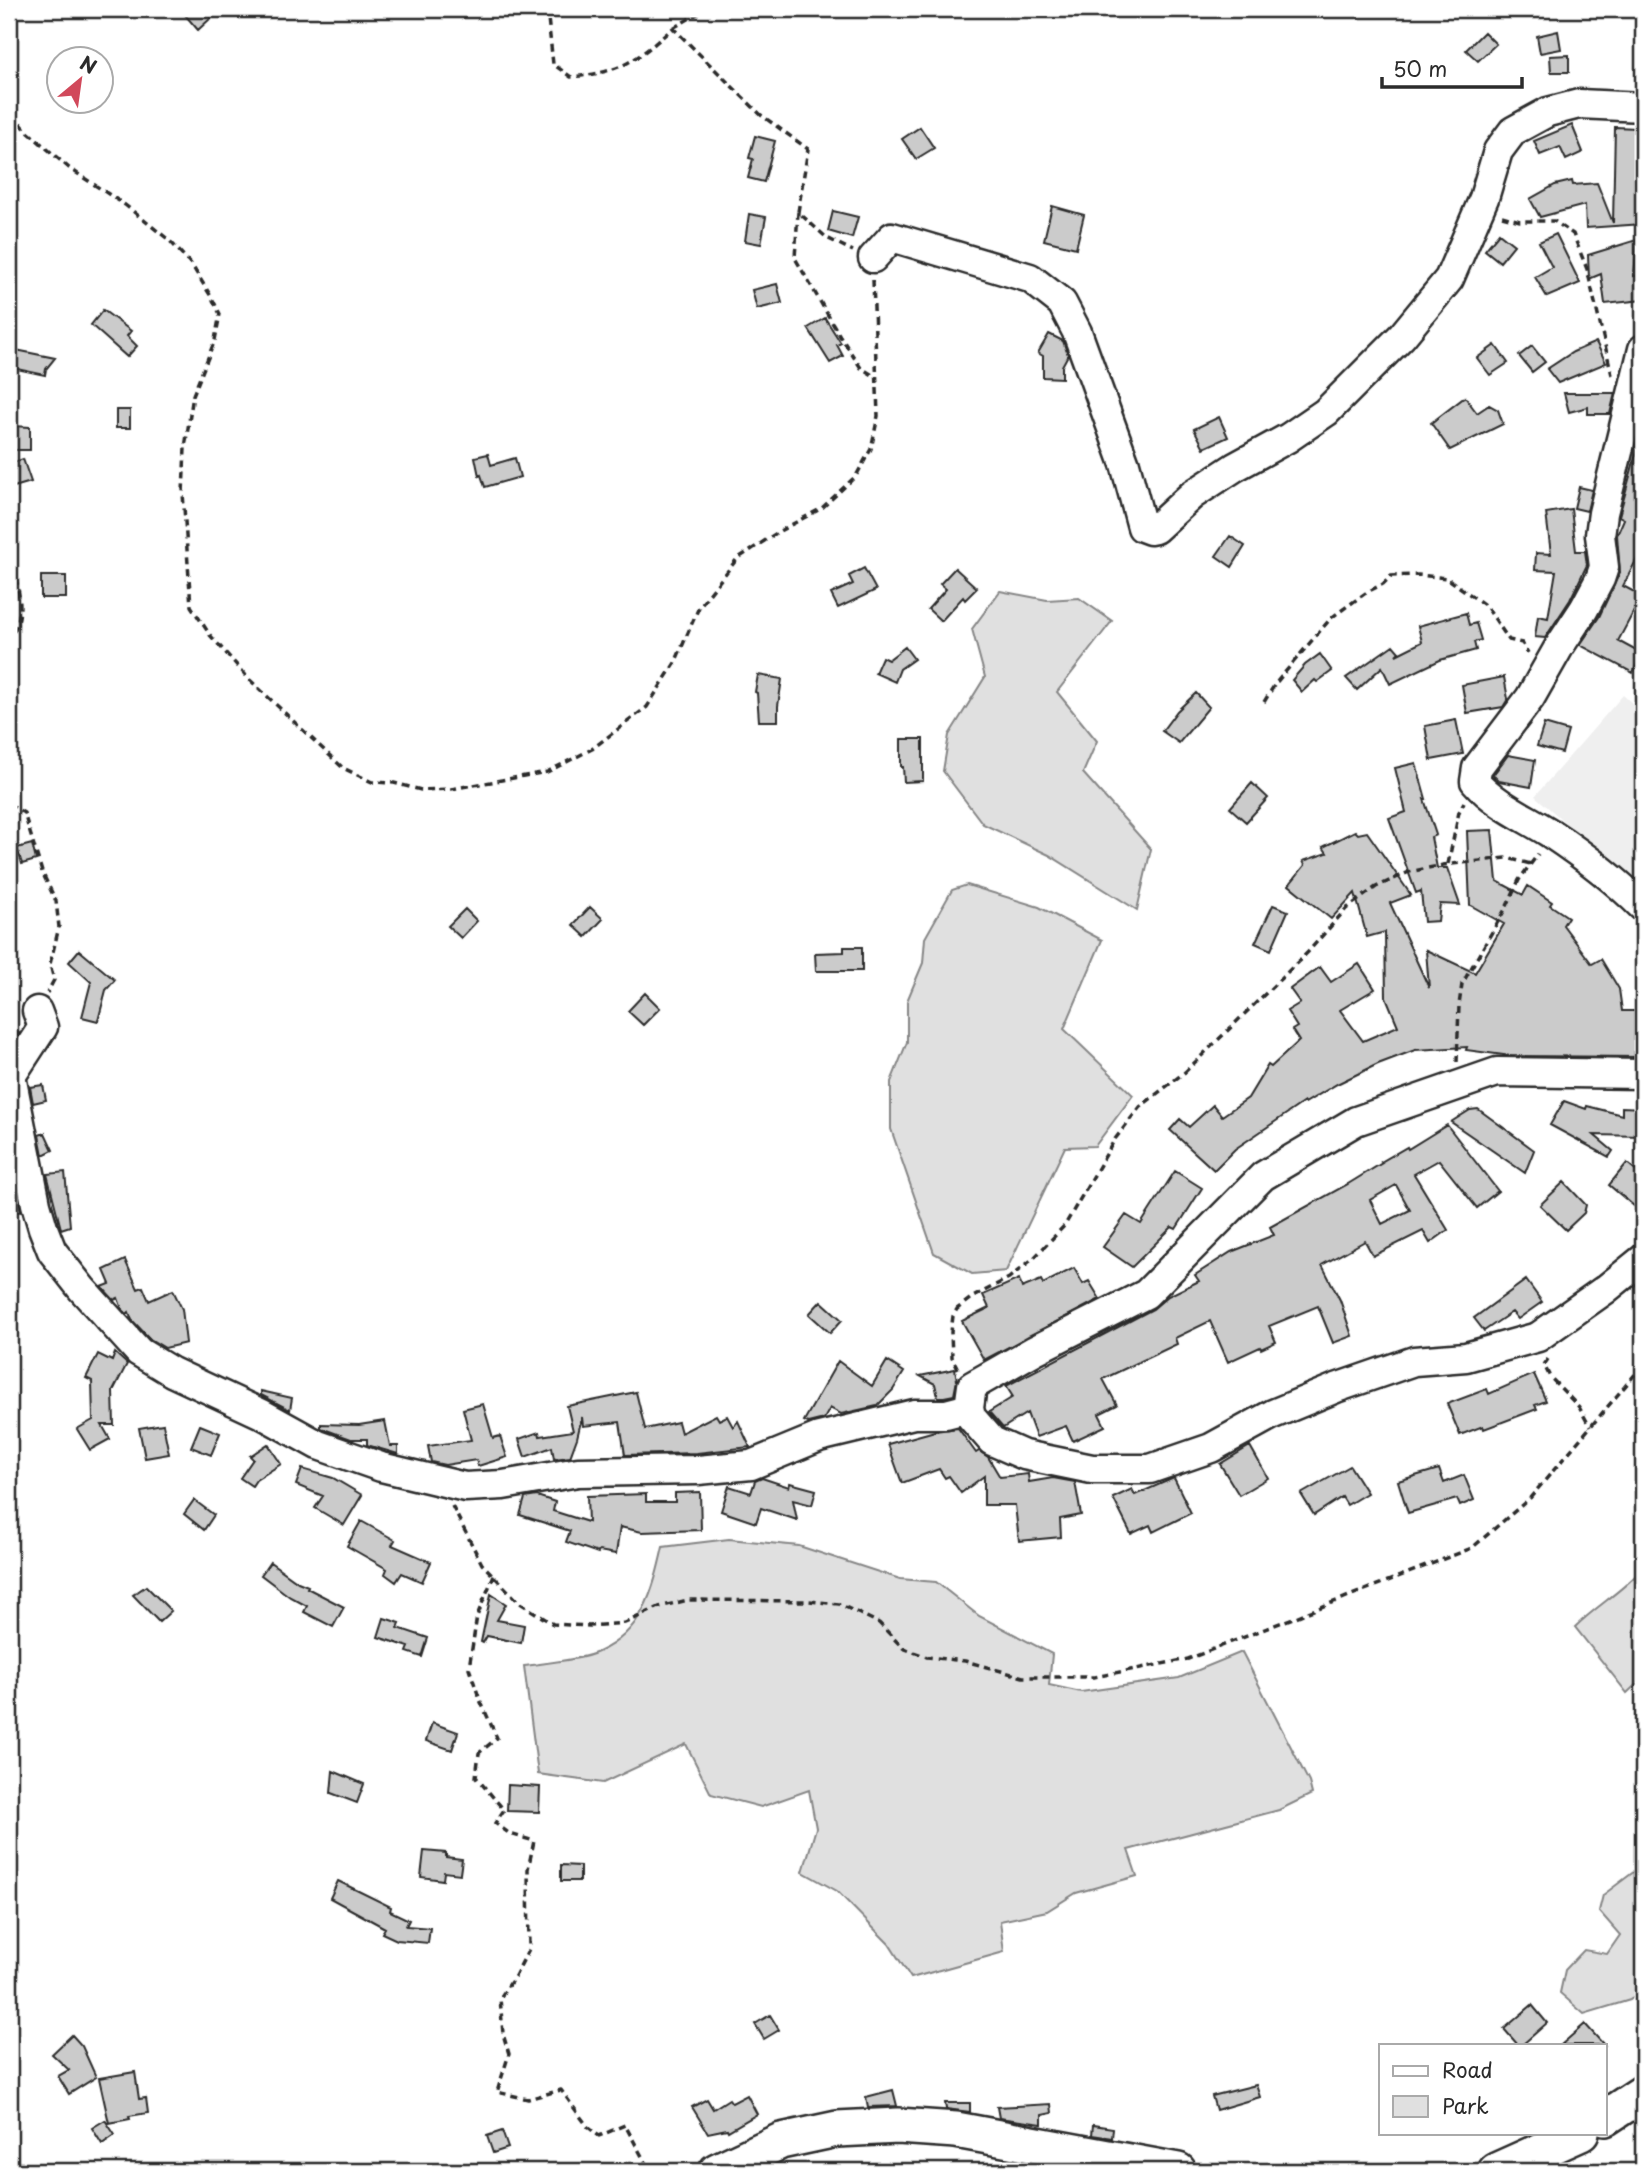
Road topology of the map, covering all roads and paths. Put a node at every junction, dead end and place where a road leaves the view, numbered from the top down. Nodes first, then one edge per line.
1 (547, 9) edge
2 (706, 9) edge
3 (673, 28) junction
4 (9, 102) edge
5 (1643, 107) edge
6 (1484, 198) junction
7 (798, 212) junction
8 (873, 258) junction
9 (1643, 349) edge
10 (876, 377) junction
11 (1624, 422) junction
12 (9, 555) edge
13 (9, 639) edge
14 (1549, 664) junction
15 (1264, 702) dead end
16 (1475, 781) junction
17 (9, 804) edge
18 (1552, 835) junction
19 (1448, 864) junction
20 (1531, 864) junction
21 (1643, 907) edge
22 (54, 979) dead end
23 (37, 1011) dead end
24 (1643, 1074) edge
25 (1455, 1086) junction
26 (1643, 1259) edge
27 (1552, 1353) dead end
28 (1643, 1365) edge
29 (971, 1397) junction
30 (1590, 1427) junction
31 (465, 1487) junction
32 (494, 1575) junction
33 (1643, 2093) edge
34 (1606, 2117) edge
35 (1579, 2134) edge
36 (650, 2171) edge
37 (717, 2171) edge
38 (1178, 2171) edge
39 (1496, 2171) edge

1 - 3 path
2 - 3 path
3 - 7 path
4 - 10 path
5 - 6 street
6 - 8 street
6 - 11 path
7 - 8 path
7 - 10 path
8 - 10 path
9 - 11 street
11 - 14 street
12 - 13 path
14 - 15 path
14 - 16 street
16 - 18 street
16 - 19 path
17 - 22 path
18 - 20 path
18 - 21 street
19 - 20 path
19 - 29 path
20 - 25 path
23 - 31 street
24 - 25 street
25 - 29 street
26 - 29 street
27 - 30 path
28 - 30 path
29 - 31 street
30 - 32 path
31 - 32 path
32 - 36 path
33 - 34 main road
35 - 39 main road
37 - 38 main road

